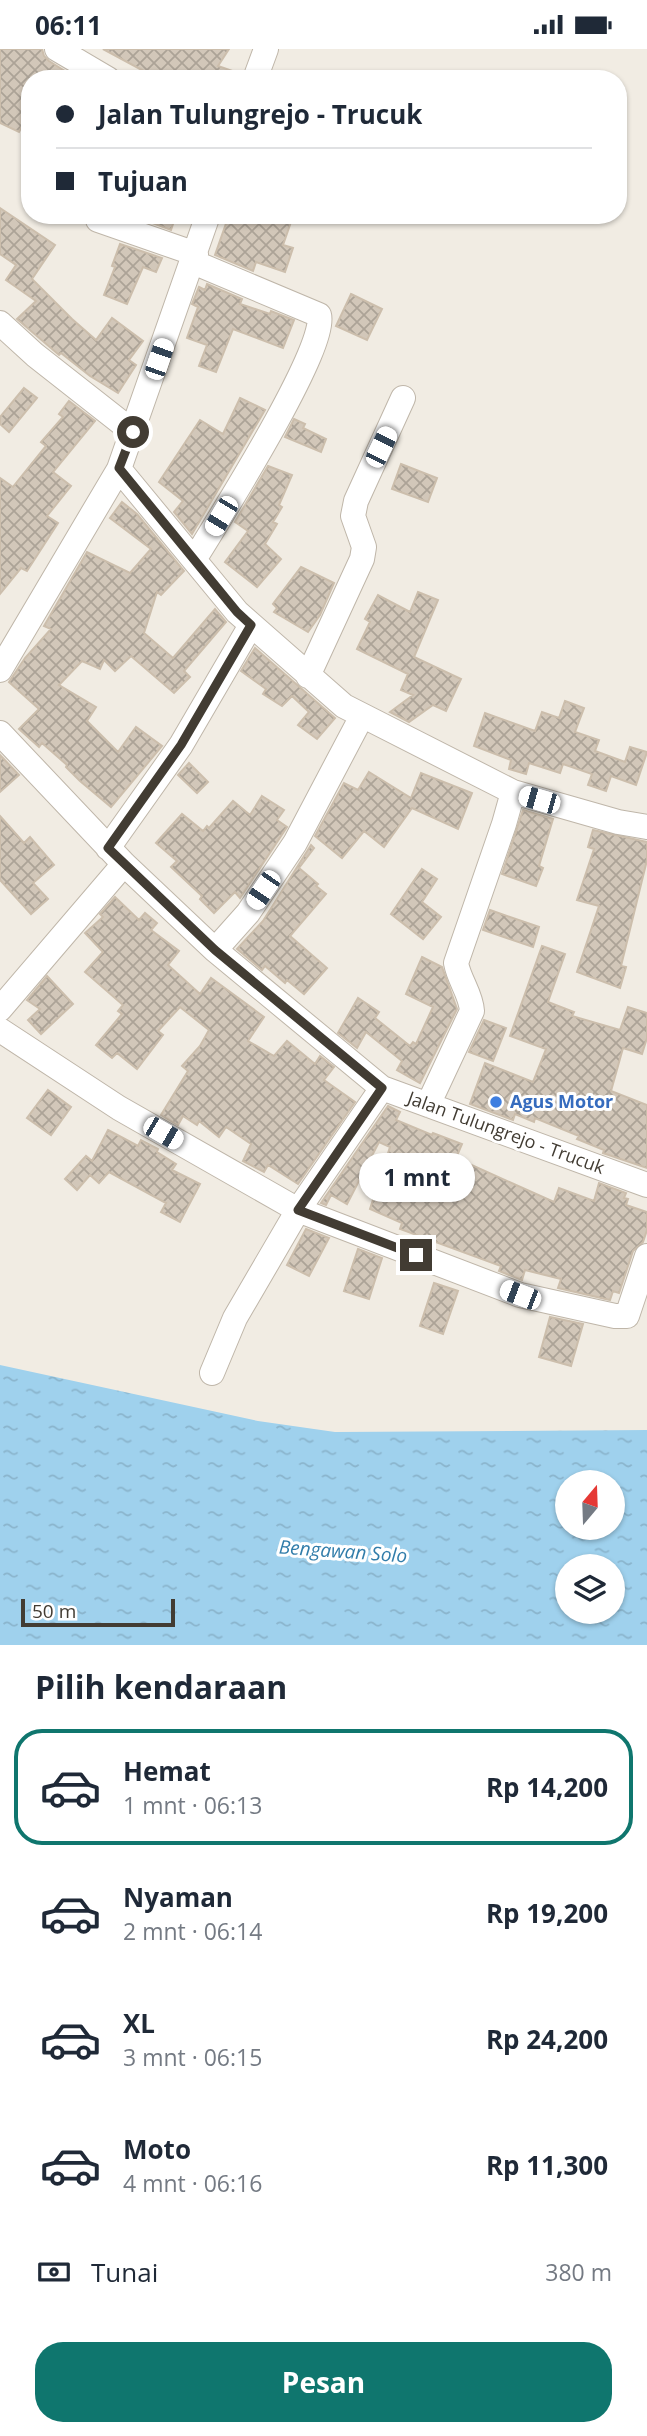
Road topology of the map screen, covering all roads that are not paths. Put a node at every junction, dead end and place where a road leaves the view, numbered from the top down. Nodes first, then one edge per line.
1 (57, 49) edge
2 (266, 49) edge
3 (93, 70) edge
4 (258, 70) edge
5 (108, 224) edge
6 (205, 224) edge
7 (195, 258) junction
8 (0, 323) edge
9 (403, 398) dead end
10 (133, 432) junction
11 (119, 468) junction
12 (194, 560) junction
13 (251, 625) junction
14 (0, 670) edge
15 (309, 676) junction
16 (362, 716) junction
17 (0, 733) edge
18 (513, 792) junction
19 (647, 827) edge
20 (116, 856) junction
21 (215, 950) junction
22 (0, 1009) edge
23 (0, 1030) edge
24 (382, 1088) junction
25 (428, 1105) junction
26 (647, 1185) edge
27 (298, 1210) junction
28 (647, 1256) edge
29 (637, 1317) edge
30 (212, 1373) dead end

1 - 3 street
2 - 4 street
5 - 7 street
6 - 7 street
7 - 10 street
7 - 12 street
8 - 10 street
9 - 15 street
10 - 11 street
11 - 12 street
11 - 14 street
12 - 13 street
13 - 15 street
13 - 20 street
15 - 16 street
16 - 18 street
16 - 21 street
17 - 20 street, Jalan Tulungrejo - Trucuk
18 - 19 street
18 - 25 street
20 - 21 street, Jalan Tulungrejo - Trucuk
20 - 22 street
21 - 24 street, Jalan Tulungrejo - Trucuk
23 - 27 street
24 - 25 street, Jalan Tulungrejo - Trucuk
24 - 27 street
25 - 26 street, Jalan Tulungrejo - Trucuk
27 - 29 street
27 - 30 street
28 - 29 street

